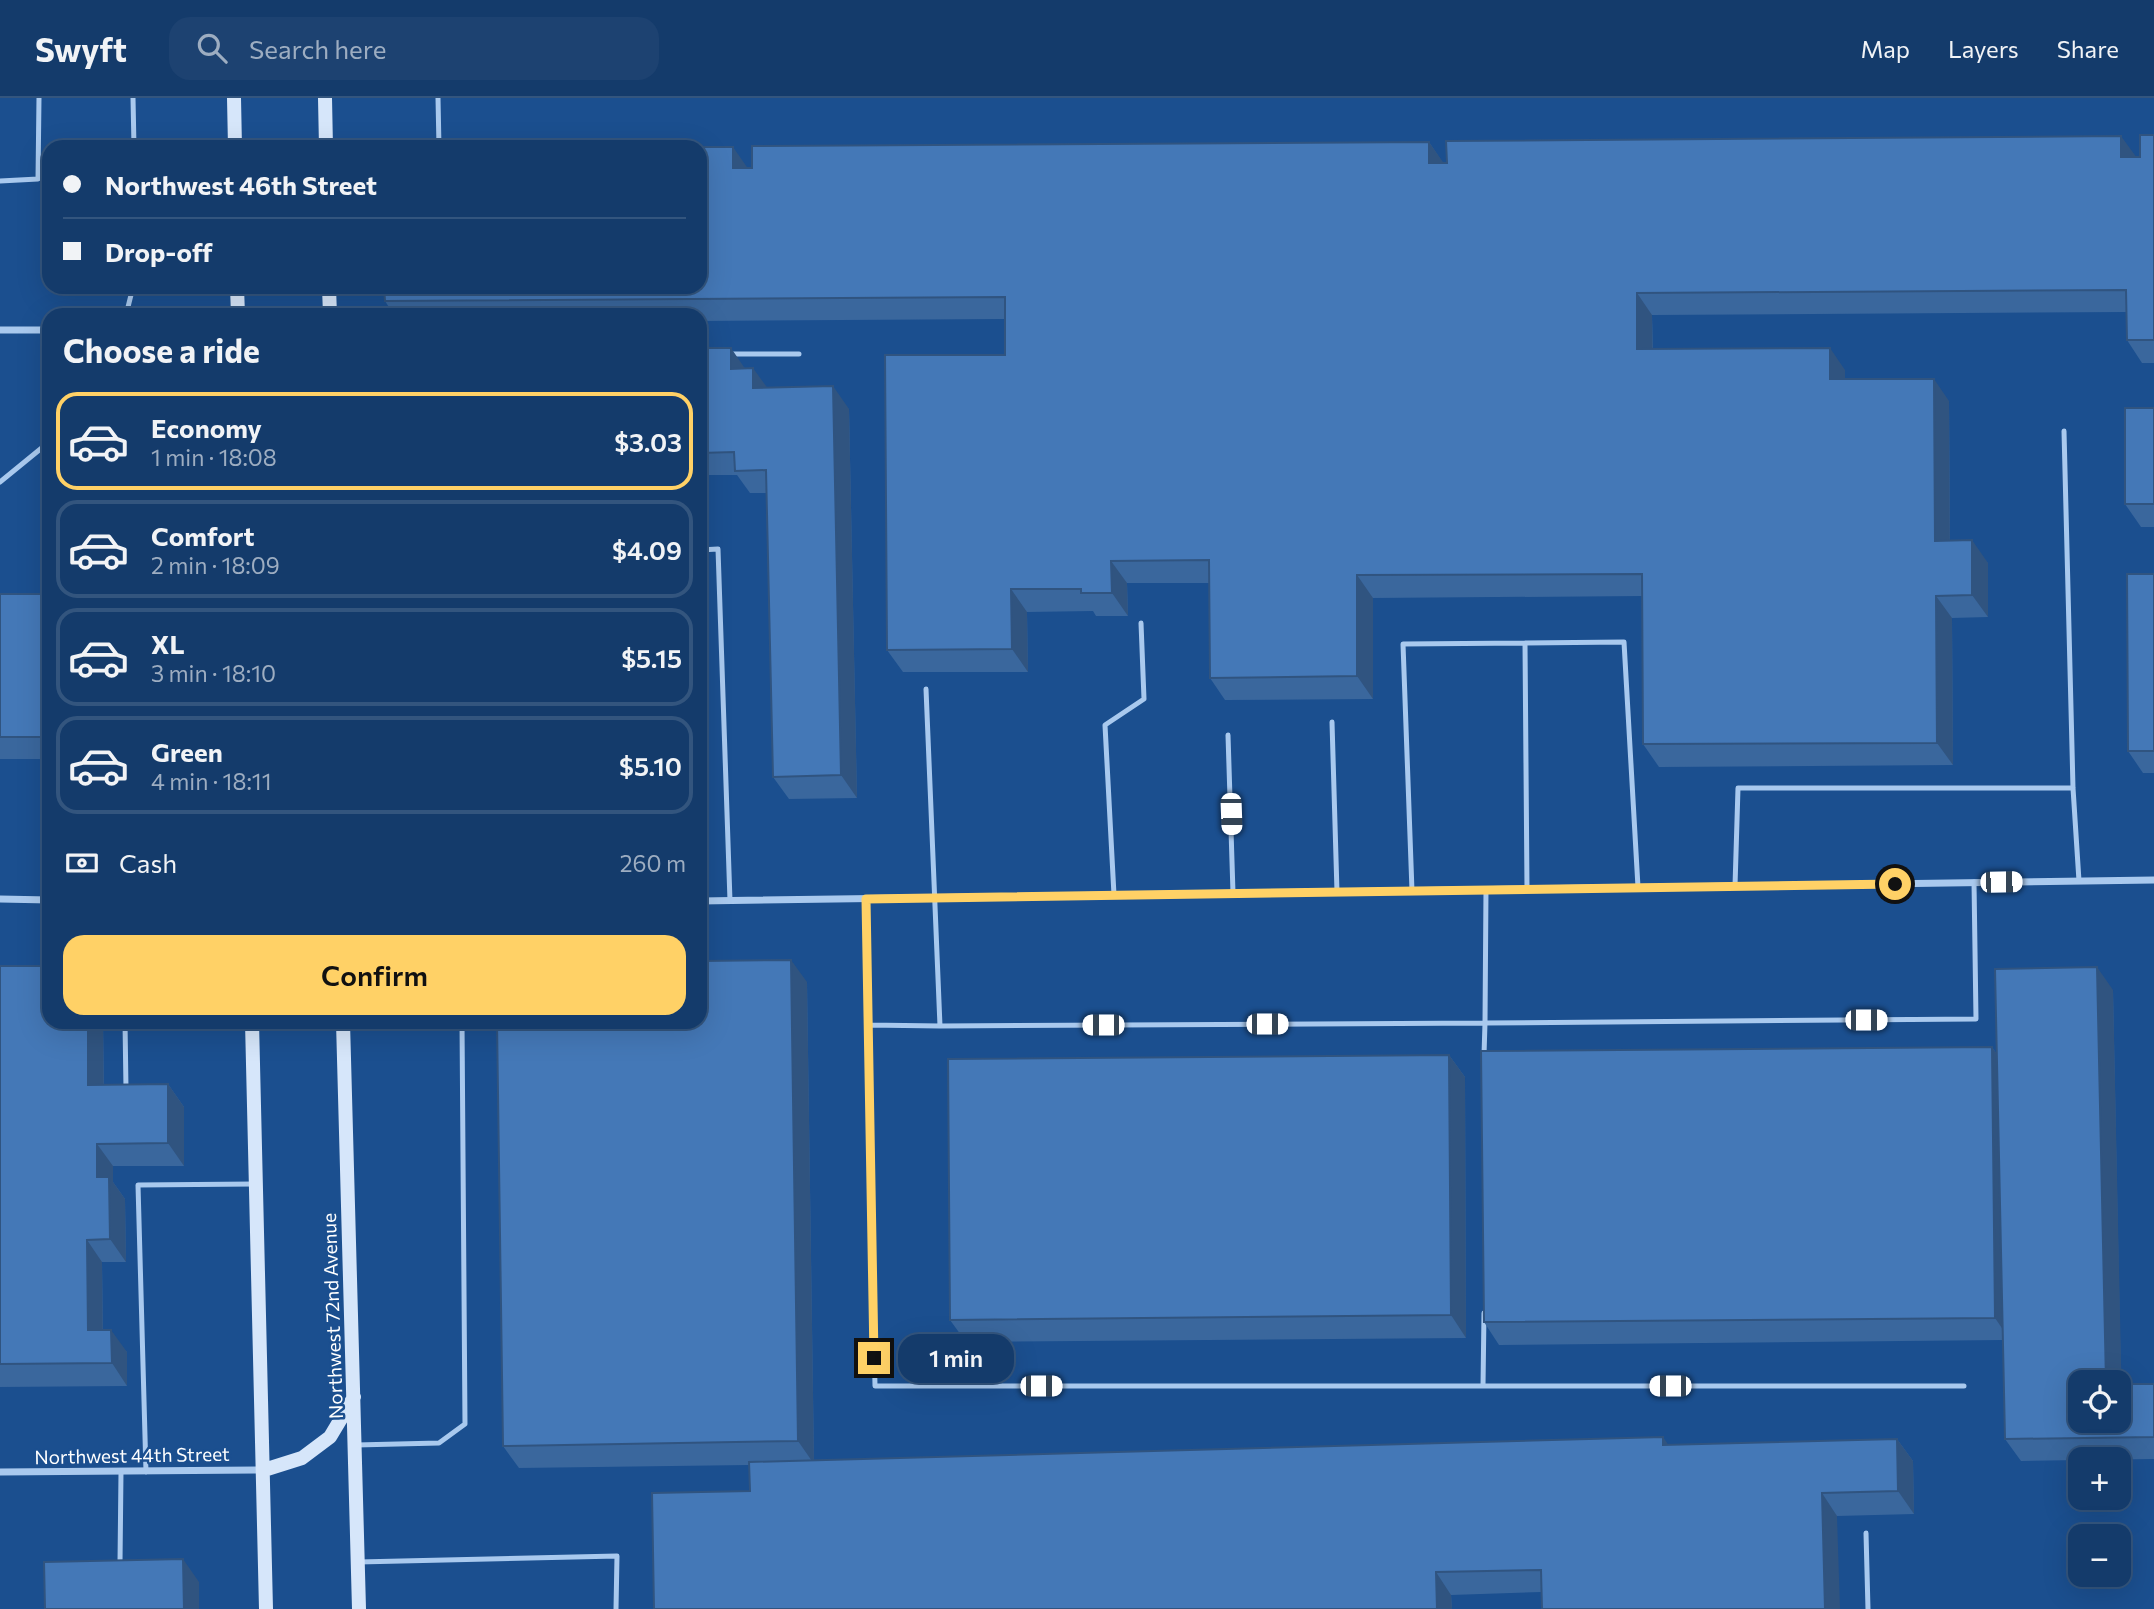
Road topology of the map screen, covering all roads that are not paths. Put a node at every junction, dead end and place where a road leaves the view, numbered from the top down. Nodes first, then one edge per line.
1 (39, 98) edge
2 (133, 98) edge
3 (234, 98) edge
4 (325, 98) edge
5 (438, 98) edge
6 (134, 140) edge
7 (235, 140) edge
8 (326, 140) edge
9 (439, 140) edge
10 (0, 181) edge
11 (0, 330) edge
12 (42, 330) edge
13 (725, 354) edge
14 (799, 354) dead end
15 (2064, 431) dead end
16 (42, 448) edge
17 (0, 482) edge
18 (707, 550) edge
19 (1141, 623) dead end
20 (1525, 643) junction
21 (926, 689) dead end
22 (1332, 722) dead end
23 (1228, 735) dead end
24 (2073, 788) junction
25 (2154, 880) edge
26 (2079, 881) junction
27 (1974, 882) junction
28 (1735, 886) junction
29 (1637, 887) junction
30 (1486, 889) junction
31 (1527, 889) junction
32 (1412, 891) junction
33 (1337, 892) junction
34 (1233, 893) junction
35 (1114, 895) junction
36 (935, 898) junction
37 (0, 899) edge
38 (866, 899) junction
39 (42, 900) edge
40 (707, 901) edge
41 (730, 901) junction
42 (1485, 1023) junction
43 (869, 1025) junction
44 (940, 1026) junction
45 (125, 1029) edge
46 (252, 1029) edge
47 (343, 1029) edge
48 (462, 1029) edge
49 (1484, 1065) edge
50 (126, 1093) edge
51 (257, 1184) junction
52 (1484, 1302) edge
53 (1483, 1386) junction
54 (1964, 1386) dead end
55 (355, 1396) junction
56 (356, 1445) junction
57 (264, 1470) junction
58 (0, 1472) edge
59 (121, 1472) junction
60 (146, 1472) junction
61 (1866, 1533) dead end
62 (358, 1562) junction
63 (120, 1563) edge
64 (266, 1609) edge
65 (359, 1609) edge
66 (616, 1609) edge
67 (1868, 1609) edge

1 - 10 lane
2 - 6 lane
3 - 7 main road
4 - 8 main road
5 - 9 lane
11 - 12 street
13 - 14 lane
15 - 24 lane
16 - 17 lane
18 - 41 lane
19 - 35 lane
20 - 29 lane
20 - 31 lane
20 - 32 lane
21 - 36 lane
22 - 33 lane
23 - 34 lane
24 - 26 lane
24 - 28 lane
25 - 26 street
26 - 27 street
27 - 28 street
27 - 42 lane
28 - 29 street
29 - 31 street
30 - 31 street
30 - 32 street
30 - 42 lane
32 - 33 street
33 - 34 street
34 - 35 street
35 - 36 street
36 - 38 street
36 - 44 lane
37 - 39 street
38 - 41 street
38 - 43 lane
40 - 41 street
42 - 44 lane
42 - 49 lane
43 - 44 lane
43 - 53 lane
45 - 50 lane
46 - 51 main road
47 - 55 main road, Northwest 72nd Avenue
48 - 56 lane
51 - 57 main road
51 - 60 lane
52 - 53 lane
53 - 54 lane
55 - 56 main road, Northwest 72nd Avenue
55 - 57 main road
56 - 62 main road, Northwest 72nd Avenue
57 - 60 street, Northwest 44th Street
57 - 64 main road
58 - 59 street, Northwest 44th Street
59 - 60 street, Northwest 44th Street
59 - 63 lane
61 - 67 lane
62 - 65 main road, Northwest 72nd Avenue
62 - 66 lane

